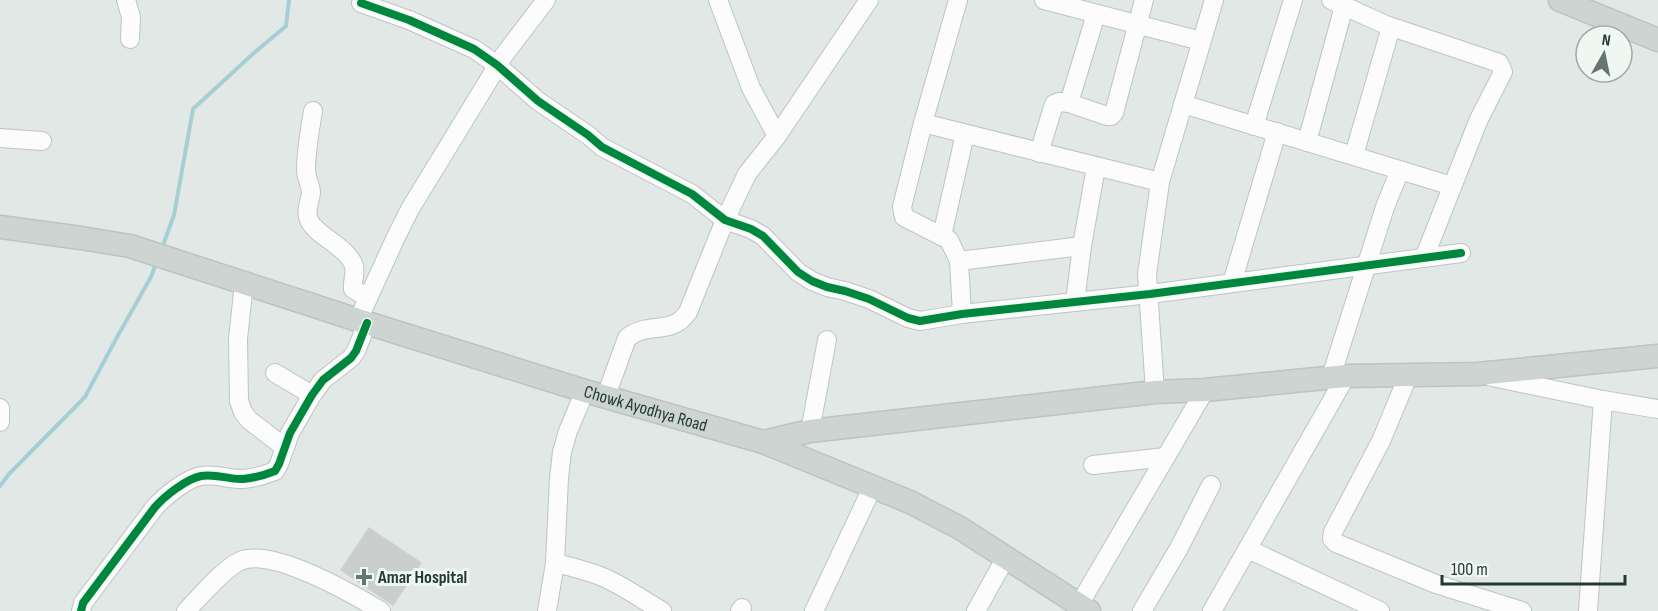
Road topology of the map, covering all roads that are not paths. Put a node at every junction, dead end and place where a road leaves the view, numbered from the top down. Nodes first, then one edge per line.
1 (126, 0) edge
2 (546, 0) edge
3 (718, 0) edge
4 (869, 0) edge
5 (958, 0) edge
6 (1044, 0) edge
7 (1144, 0) edge
8 (1214, 0) edge
9 (1293, 0) edge
10 (1560, 0) edge
11 (361, 3) dead end
12 (1337, 3) edge
13 (1096, 14) junction
14 (1138, 25) junction
15 (1391, 27) junction
16 (130, 39) dead end
17 (1658, 40) edge
18 (1202, 41) junction
19 (497, 65) junction
20 (1069, 103) junction
21 (1183, 104) junction
22 (314, 111) dead end
23 (923, 123) junction
24 (1254, 126) junction
25 (1277, 132) junction
26 (964, 134) junction
27 (777, 136) junction
28 (0, 138) edge
29 (42, 141) dead end
30 (1307, 142) junction
31 (1039, 153) junction
32 (1354, 155) junction
33 (1096, 167) junction
34 (1400, 170) junction
35 (1160, 182) junction
36 (1452, 186) junction
37 (725, 220) junction
38 (0, 227) edge
39 (942, 236) junction
40 (1082, 246) junction
41 (1461, 253) dead end
42 (1424, 258) junction
43 (959, 261) junction
44 (1366, 265) junction
45 (244, 283) junction
46 (1232, 283) junction
47 (1150, 294) junction
48 (368, 298) junction
49 (1076, 302) junction
50 (963, 314) junction
51 (362, 321) junction
52 (827, 340) dead end
53 (1658, 356) edge
54 (275, 373) dead end
55 (1478, 374) junction
56 (1338, 376) junction
57 (1408, 376) junction
58 (1205, 390) junction
59 (1155, 392) junction
60 (596, 393) junction
61 (312, 395) junction
62 (1603, 400) junction
63 (0, 408) edge
64 (1658, 409) edge
65 (0, 422) edge
66 (810, 431) junction
67 (763, 442) junction
68 (284, 447) junction
69 (1166, 457) junction
70 (1093, 465) dead end
71 (1210, 485) dead end
72 (873, 486) junction
73 (1248, 549) junction
74 (1006, 557) junction
75 (555, 563) junction
76 (632, 603) edge
77 (1479, 605) edge
78 (1084, 608) edge
79 (81, 611) edge
80 (186, 611) edge
81 (381, 611) edge
82 (547, 611) edge
83 (662, 611) edge
84 (814, 611) edge
85 (976, 611) edge
86 (1142, 611) edge
87 (1212, 611) edge
88 (1380, 611) edge
89 (1522, 611) edge
90 (1588, 611) edge

1 - 16 street
2 - 19 street
3 - 27 street
4 - 27 street
5 - 23 street
6 - 13 street
7 - 14 street
8 - 18 street
9 - 24 street
10 - 17 main road
11 - 19 street
12 - 15 street
12 - 30 street
13 - 14 street
13 - 20 street
14 - 18 street
14 - 20 street
15 - 32 street
15 - 36 street
18 - 21 street
19 - 37 street
19 - 48 street
20 - 31 street
21 - 24 street
21 - 35 street
22 - 48 street
23 - 26 street
23 - 39 street
24 - 25 street
25 - 30 street
25 - 46 street
26 - 31 street
26 - 39 street
27 - 37 street
28 - 29 street
30 - 32 street
31 - 33 street
32 - 34 street
33 - 35 street
33 - 40 street
34 - 36 street
34 - 44 street
35 - 47 street
36 - 42 street
37 - 50 street
37 - 60 street
38 - 45 main road, Chowk Ayodhya Road
39 - 43 street
40 - 43 street
40 - 49 street
41 - 42 street
42 - 44 street
43 - 50 street
44 - 46 street
44 - 56 street
45 - 51 main road, Chowk Ayodhya Road
45 - 68 street
46 - 47 street
47 - 49 street
47 - 59 street
48 - 51 street
49 - 50 street
51 - 60 main road, Chowk Ayodhya Road
51 - 61 street
52 - 66 street
53 - 55 main road
54 - 61 street
55 - 57 main road
55 - 62 street
56 - 57 main road
56 - 58 main road
56 - 73 street
57 - 77 street
58 - 59 main road
58 - 69 street
59 - 66 main road
60 - 67 main road, Chowk Ayodhya Road
60 - 75 street
61 - 68 street
62 - 64 street
62 - 90 street
63 - 65 street
66 - 67 main road
67 - 72 main road, Chowk Ayodhya Road
68 - 79 street
69 - 70 street
69 - 78 street
71 - 86 street
72 - 74 main road, Chowk Ayodhya Road
72 - 84 street
73 - 87 street
73 - 88 street
74 - 78 main road, Chowk Ayodhya Road
74 - 85 street
75 - 76 street
75 - 82 street
76 - 83 street
77 - 89 street
80 - 81 street

